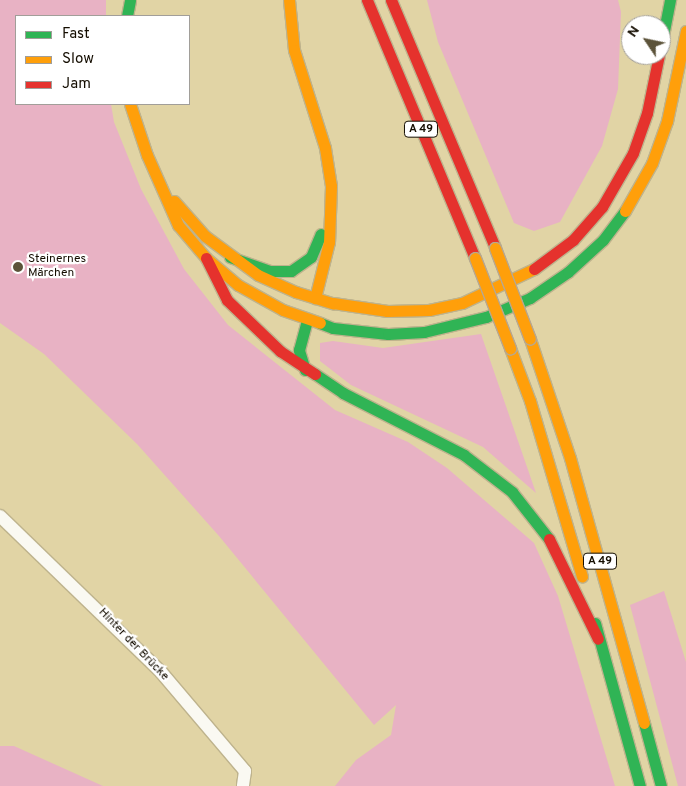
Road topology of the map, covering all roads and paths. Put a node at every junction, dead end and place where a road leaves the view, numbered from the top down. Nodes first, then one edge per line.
1 (130, 0) edge
2 (289, 0) edge
3 (367, 0) edge
4 (670, 0) edge
5 (392, 2) edge
6 (127, 15) edge
7 (667, 15) edge
8 (686, 31) edge
9 (657, 65) edge
10 (130, 105) edge
11 (159, 181) junction
12 (331, 204) junction
13 (230, 257) junction
14 (206, 258) junction
15 (315, 298) junction
16 (307, 320) junction
17 (305, 370) junction
18 (0, 516) edge
19 (598, 639) junction
20 (243, 786) edge
21 (640, 786) edge
22 (661, 786) edge

1 - 6 main road
2 - 12 main road
3 - 19 main road, A 49, bridge
4 - 7 main road
5 - 22 main road, A 49, bridge
8 - 16 main road
9 - 15 main road
10 - 11 main road
11 - 13 main road
11 - 14 main road
12 - 13 main road
12 - 15 main road
13 - 15 main road
14 - 16 main road
14 - 17 main road
15 - 16 main road
16 - 17 main road
17 - 19 main road
18 - 20 street, Hinter der Brücke
19 - 21 main road, A 49

